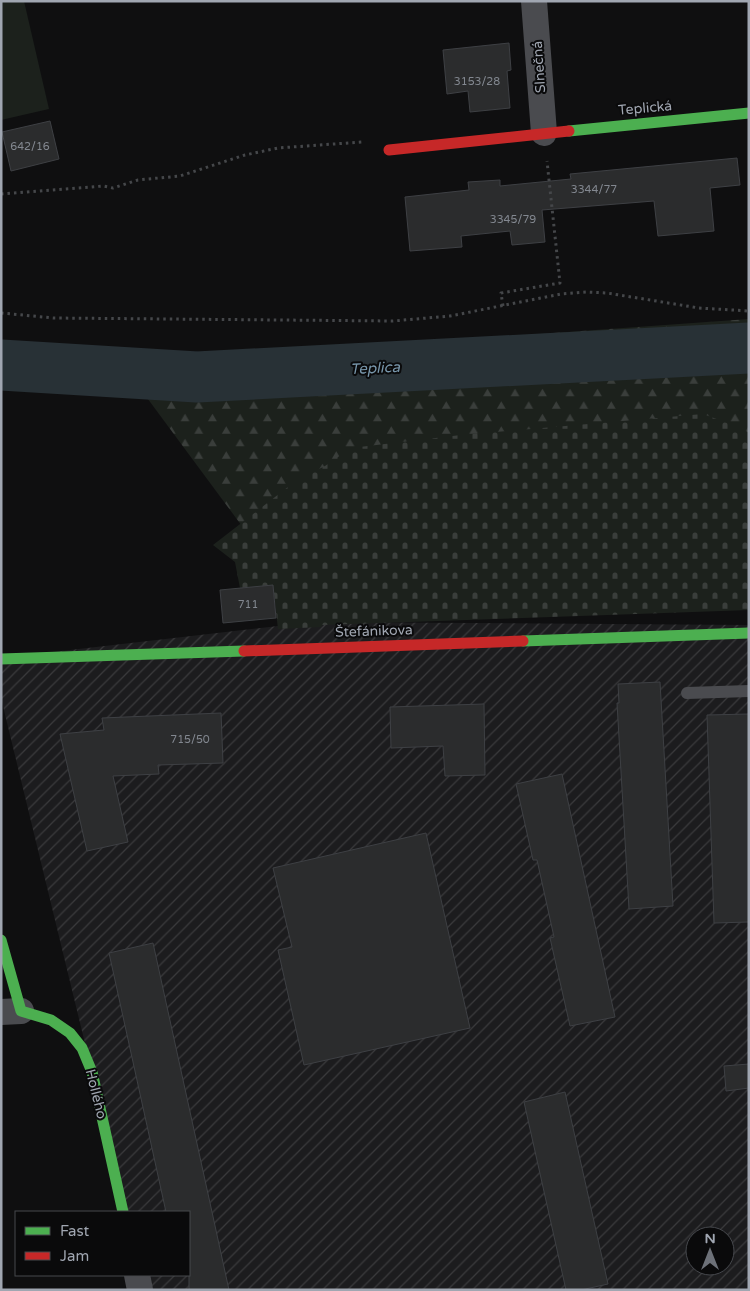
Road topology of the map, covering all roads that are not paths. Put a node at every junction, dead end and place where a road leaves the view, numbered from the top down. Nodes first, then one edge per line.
1 (534, 1) edge
2 (749, 113) edge
3 (544, 133) junction
4 (389, 150) road end
5 (749, 633) edge
6 (1, 658) edge
7 (749, 691) edge
8 (687, 694) dead end
9 (1, 940) edge
10 (11, 1012) edge
11 (123, 1211) edge
12 (137, 1276) edge
13 (140, 1290) edge

1 - 3 street, Slnečná
2 - 3 street, Teplická
3 - 4 street, Teplická
5 - 6 street, Štefánikova
7 - 8 lane
9 - 10 street, Hollého
10 - 11 street, Hollého
12 - 13 street

